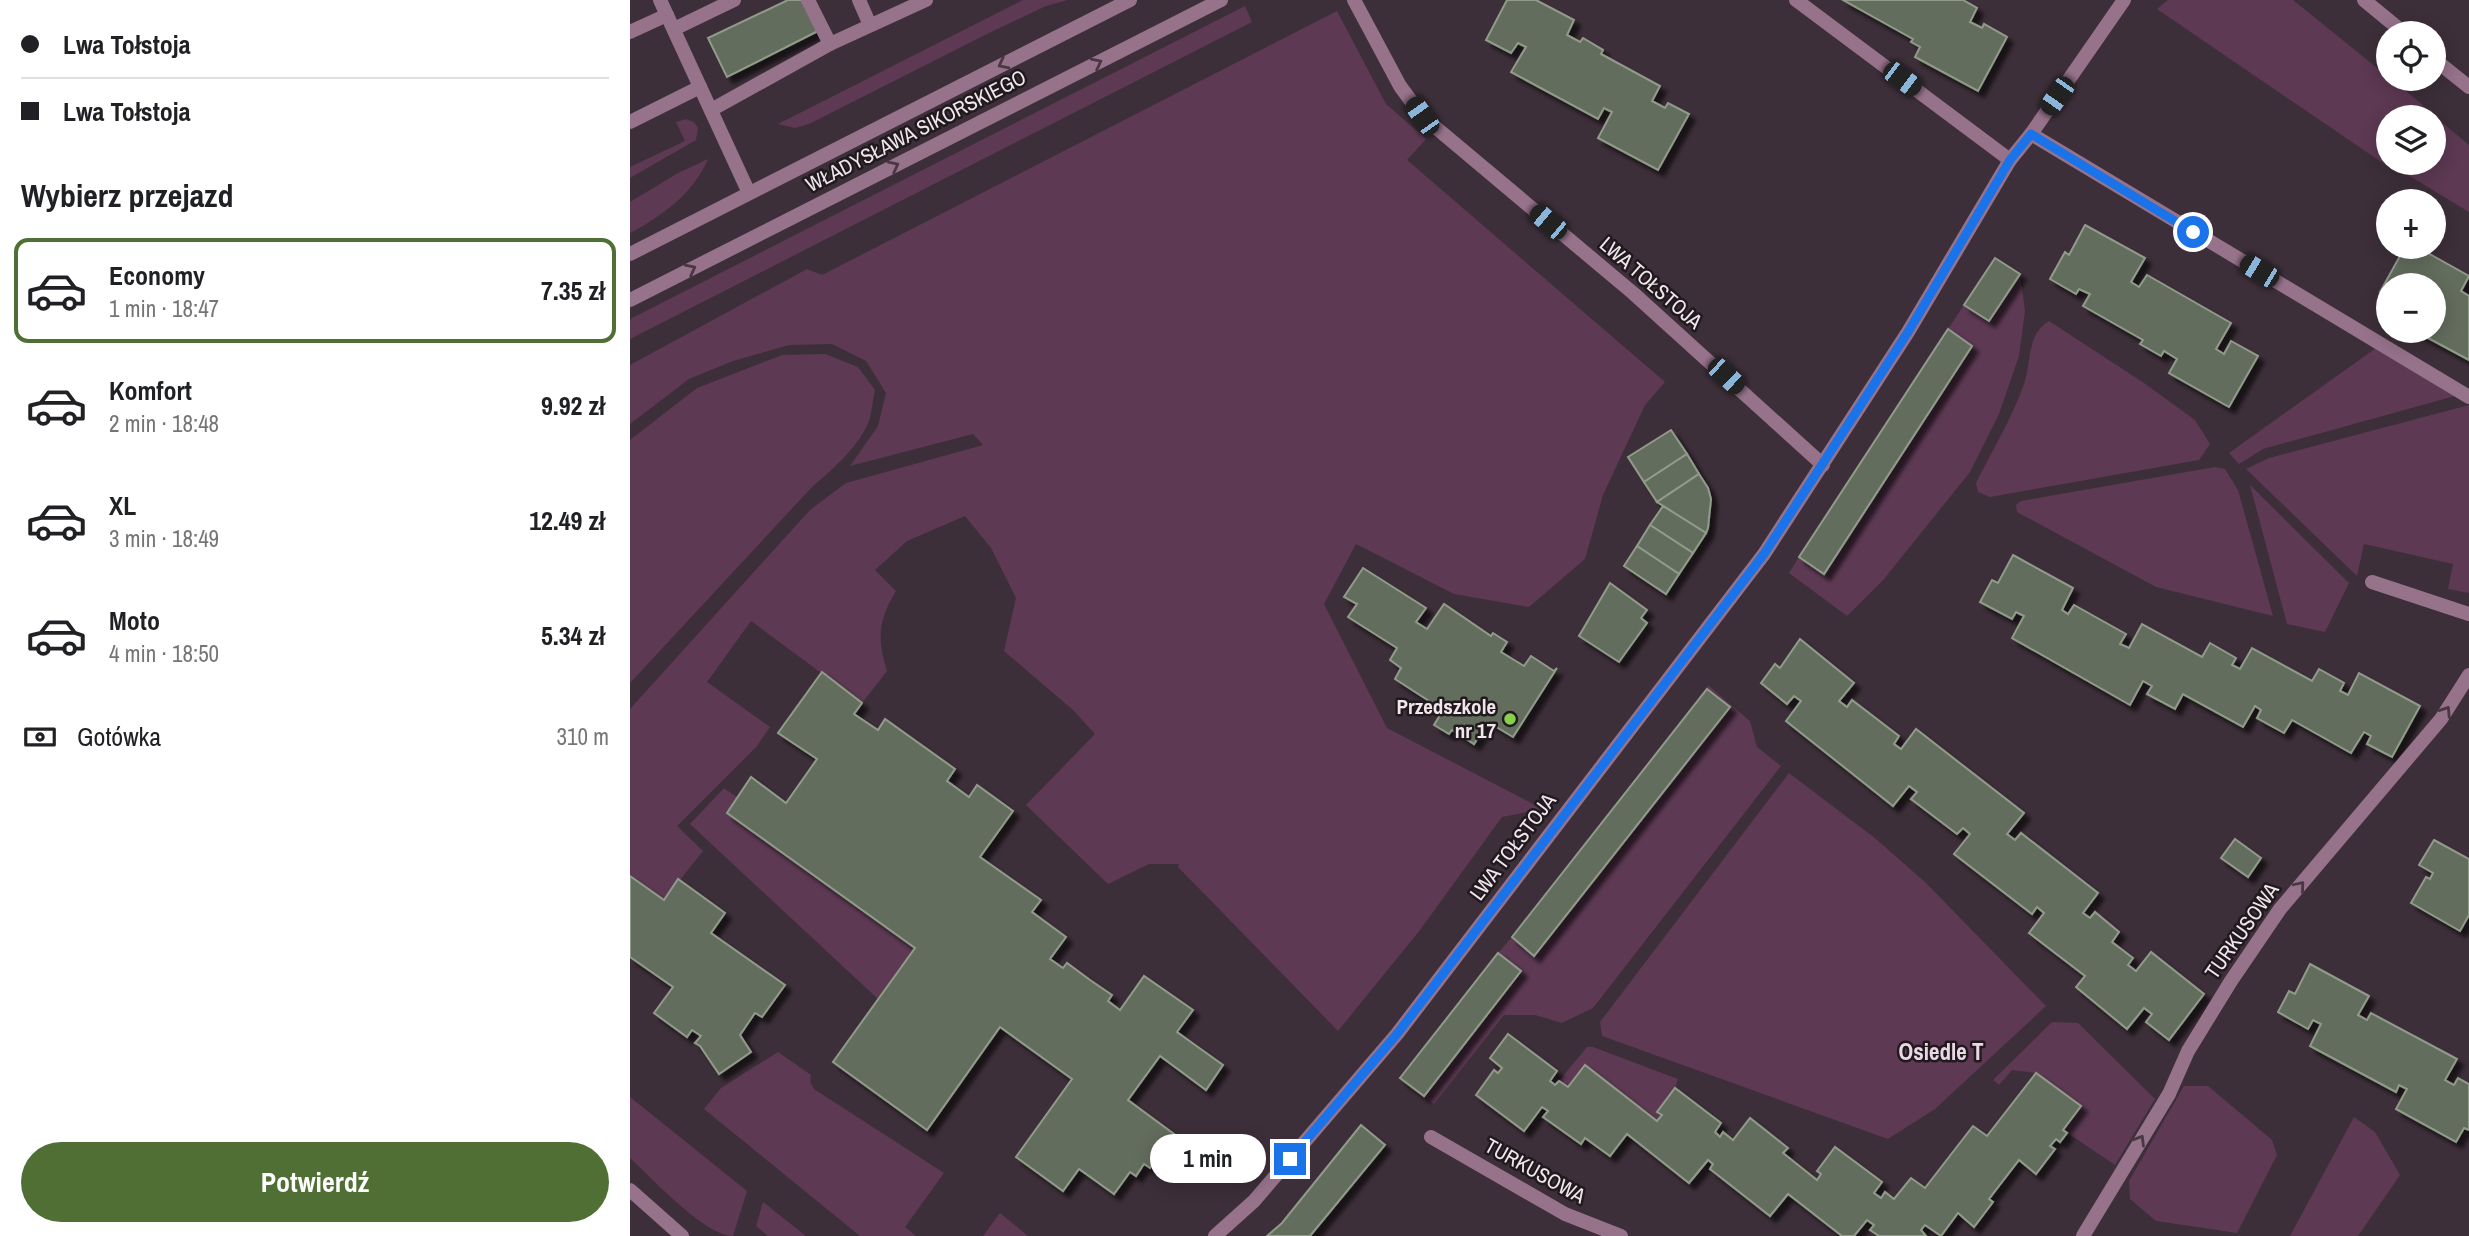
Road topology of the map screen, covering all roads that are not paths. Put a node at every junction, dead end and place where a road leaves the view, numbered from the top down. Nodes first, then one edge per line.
1 (660, 0) edge
2 (734, 0) edge
3 (808, 0) edge
4 (859, 0) edge
5 (926, 0) edge
6 (1130, 0) edge
7 (1221, 0) edge
8 (1354, 0) edge
9 (1796, 0) edge
10 (2124, 0) edge
11 (2364, 0) edge
12 (667, 15) junction
13 (2389, 21) edge
14 (870, 25) junction
15 (674, 29) junction
16 (630, 32) edge
17 (830, 44) junction
18 (2446, 68) edge
19 (700, 87) junction
20 (2469, 88) edge
21 (711, 110) junction
22 (630, 122) edge
23 (2031, 134) junction
24 (2010, 160) junction
25 (749, 193) junction
26 (630, 254) edge
27 (630, 300) edge
28 (2469, 397) edge
29 (1823, 466) junction
30 (2372, 582) dead end
31 (2469, 614) edge
32 (2469, 674) edge
33 (1431, 1137) dead end
34 (630, 1190) edge
35 (682, 1236) edge
36 (1215, 1236) edge
37 (1621, 1236) edge
38 (2083, 1236) edge

1 - 12 street
2 - 15 street
3 - 17 street
4 - 14 street
5 - 14 street
6 -> 25 street, WŁADYSŁAWA SIKORSKIEGO
27 -> 7 street, WŁADYSŁAWA SIKORSKIEGO
8 - 29 street, LWA TOŁSTOJA
9 - 24 street
10 - 23 street, LWA TOŁSTOJA
11 - 13 street
12 - 15 street
12 - 16 street
14 - 17 street
15 - 19 street
17 - 21 street
18 - 20 street
19 - 21 street
19 - 22 street
21 - 25 street
23 - 24 street, LWA TOŁSTOJA
23 - 28 street
24 - 29 street, LWA TOŁSTOJA
25 - 26 street, WŁADYSŁAWA SIKORSKIEGO
29 - 36 street, LWA TOŁSTOJA
30 - 31 street
38 -> 32 street, TURKUSOWA
33 - 37 street, TURKUSOWA
34 - 35 street

